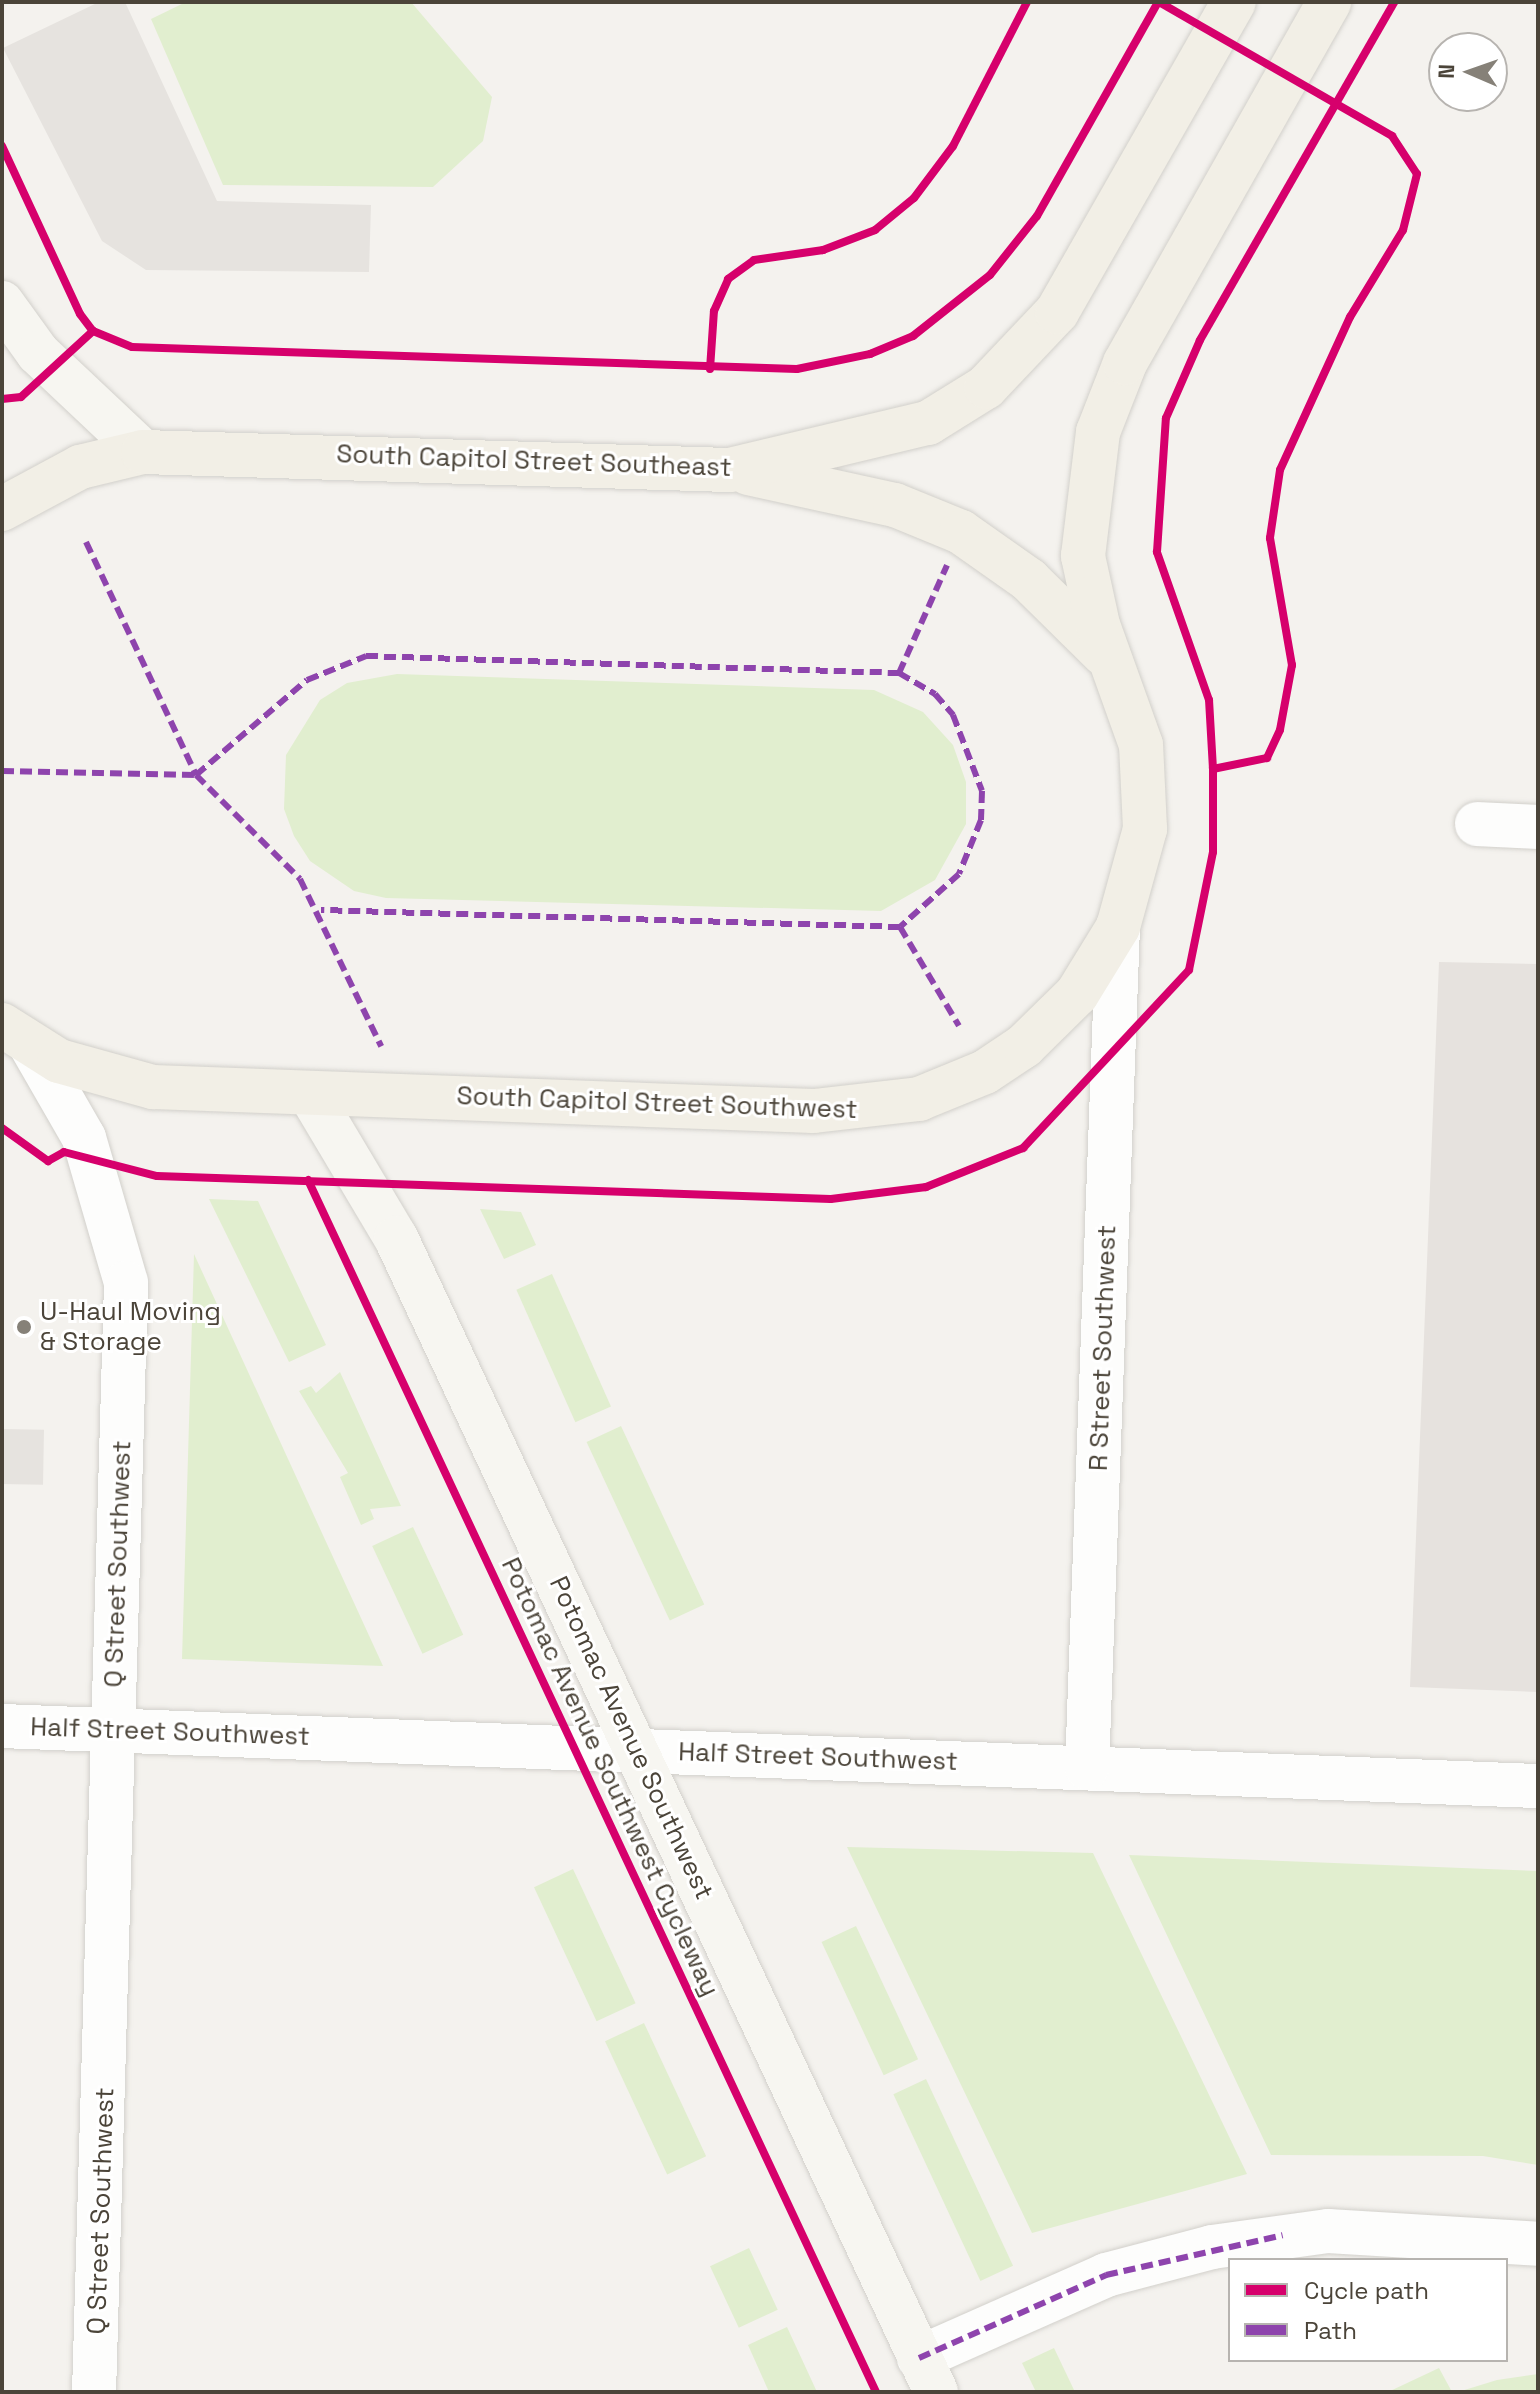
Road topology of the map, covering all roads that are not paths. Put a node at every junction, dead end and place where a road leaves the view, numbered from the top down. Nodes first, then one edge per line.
1 (1234, 2) edge
2 (1329, 2) edge
3 (2, 303) edge
4 (143, 452) junction
5 (730, 470) junction
6 (2, 509) edge
7 (1113, 665) junction
8 (1477, 824) dead end
9 (1538, 827) edge
10 (1118, 927) junction
11 (16, 1035) edge
12 (310, 1094) junction
13 (2, 1726) edge
14 (113, 1731) junction
15 (636, 1750) junction
16 (1087, 1768) junction
17 (1538, 1786) edge
18 (1538, 2244) edge
19 (927, 2375) edge
20 (94, 2392) edge

1 - 5 main road, South Capitol Street Southeast
2 - 7 main road, South Capitol Street Southwest
3 - 4 street
4 - 5 main road, South Capitol Street Southeast
4 - 6 main road, South Capitol Street Southeast
5 - 7 main road
7 - 10 main road, South Capitol Street Southwest
8 - 9 street
10 - 12 main road, South Capitol Street Southwest
10 - 16 street, R Street Southwest
11 - 12 main road, South Capitol Street Southwest
11 - 14 street, Q Street Southwest
12 - 15 street, Potomac Avenue Southwest
13 - 14 street, Half Street Southwest
14 - 15 street, Half Street Southwest
14 - 20 street, Q Street Southwest
15 - 16 street, Half Street Southwest
15 - 19 street, Potomac Avenue Southwest
16 - 17 street, Half Street Southwest
18 - 19 street

